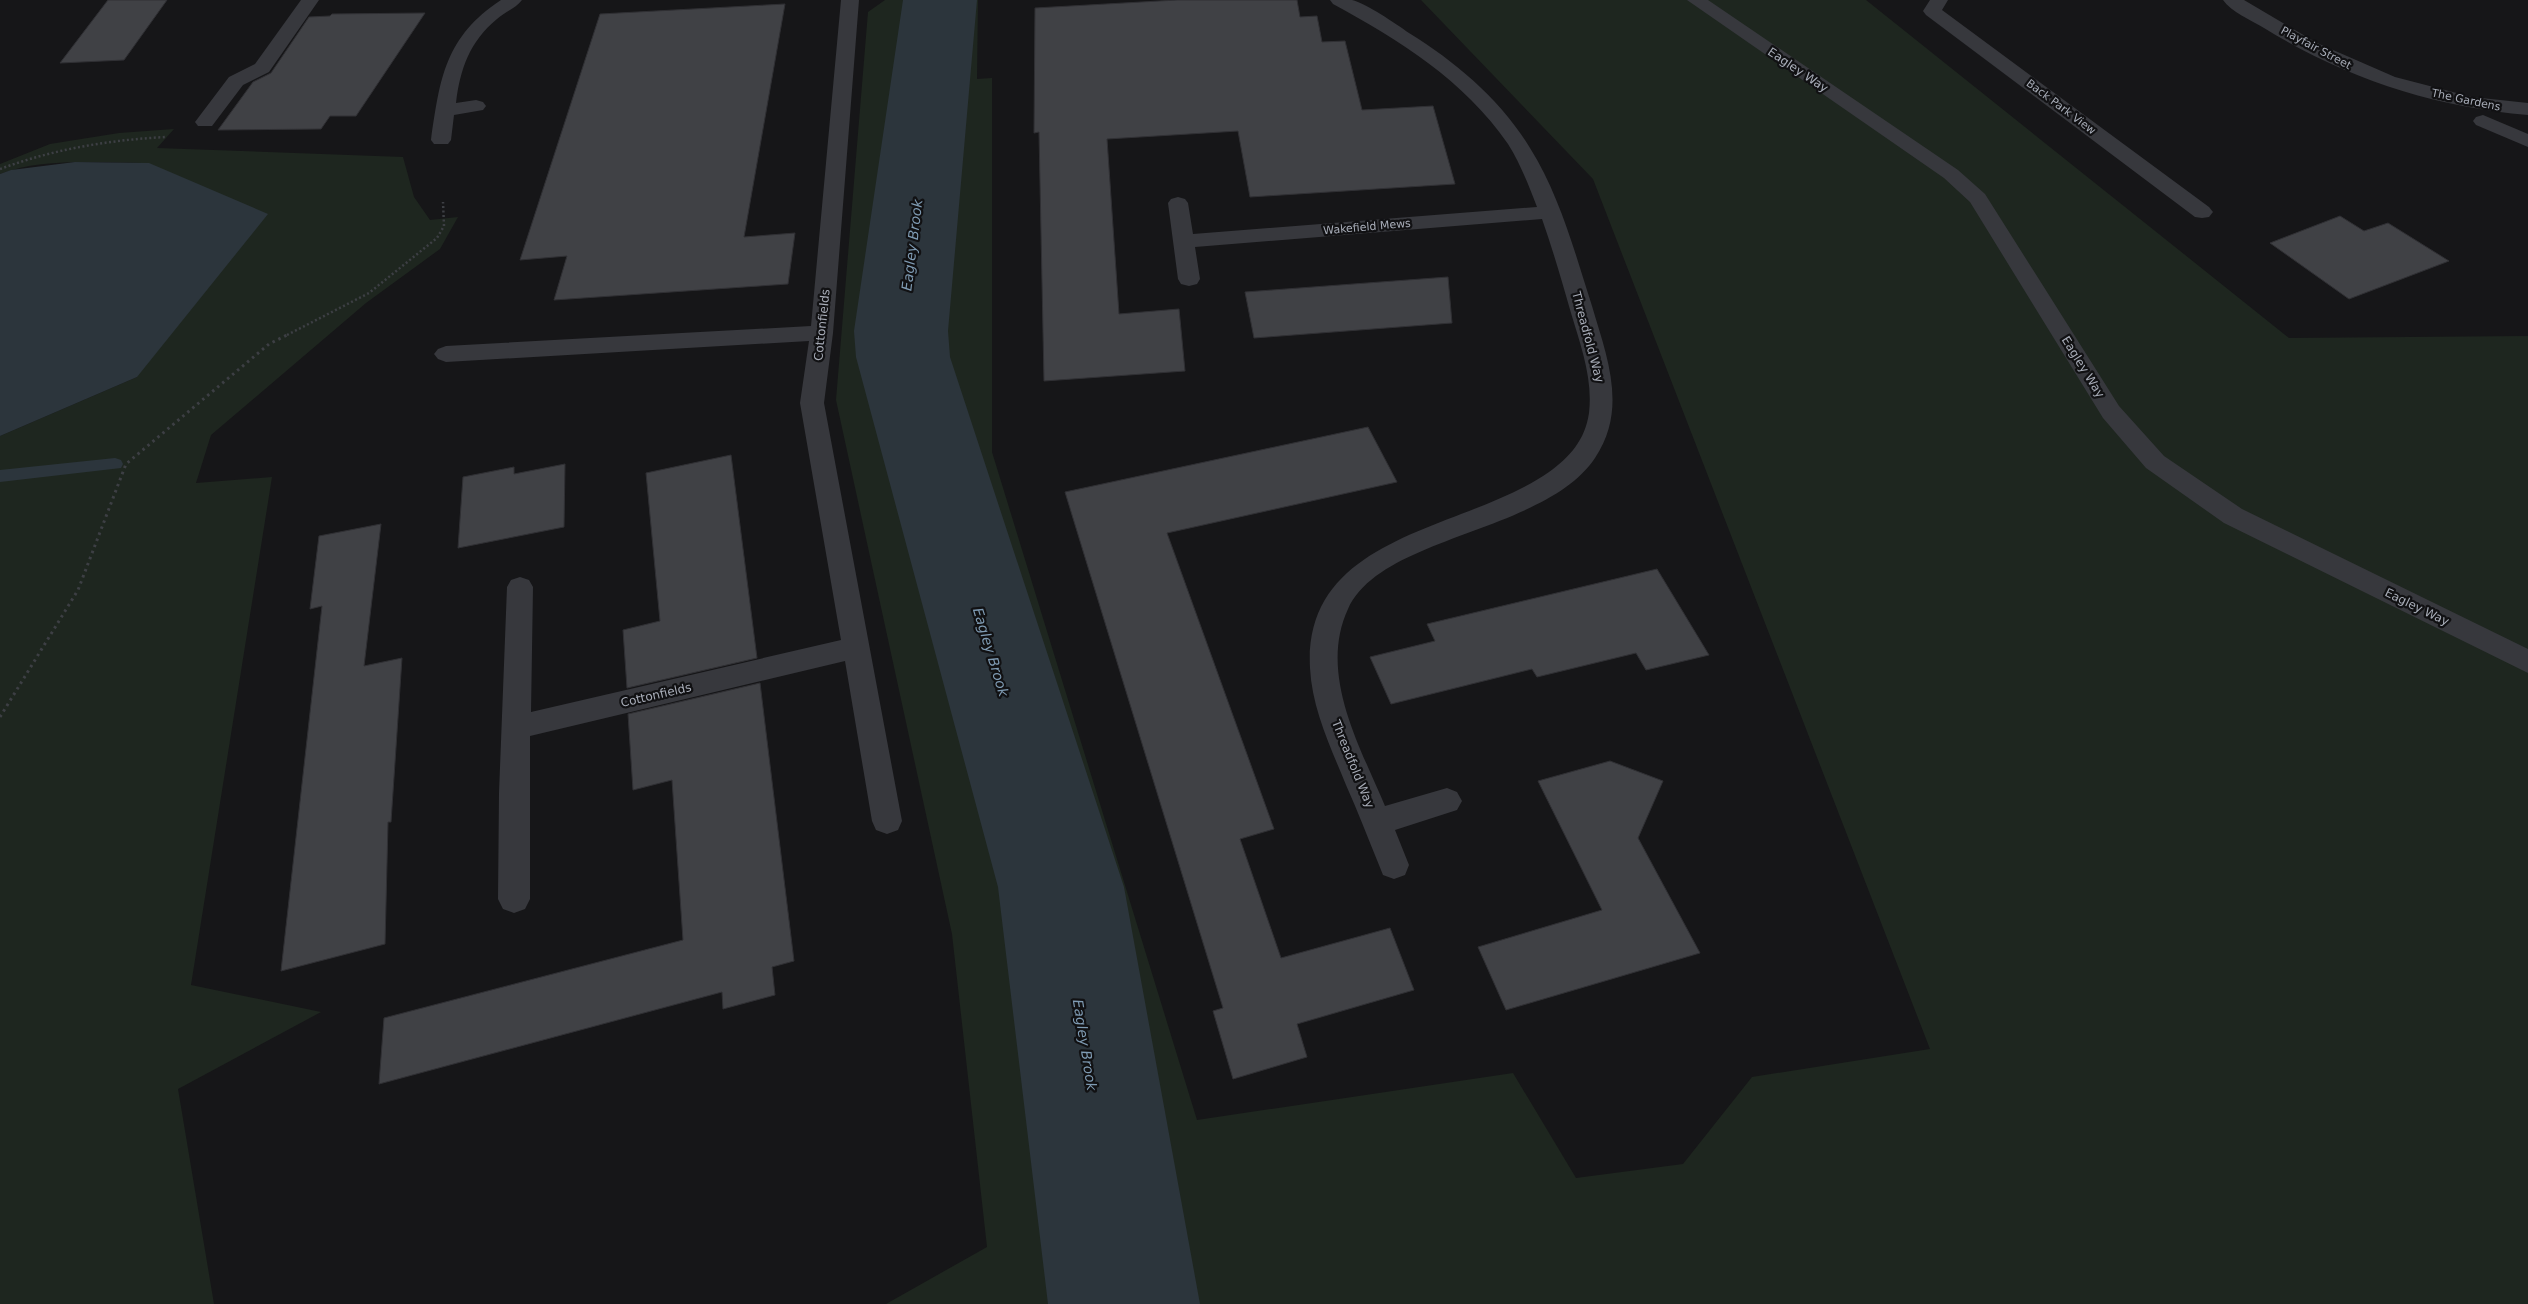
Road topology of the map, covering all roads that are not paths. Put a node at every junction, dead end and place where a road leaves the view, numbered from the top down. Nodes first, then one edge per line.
1 (310, 0) edge
2 (513, 0) edge
3 (850, 0) edge
4 (1339, 0) edge
5 (1696, 0) edge
6 (1939, 0) edge
7 (2232, 0) edge
8 (2404, 86) joint
9 (476, 106) dead end
10 (2528, 109) edge
11 (445, 110) junction
12 (2483, 121) dead end
13 (205, 122) road end
14 (441, 140) dead end
15 (2528, 141) edge
16 (1178, 203) dead end
17 (1550, 212) junction
18 (2202, 212) dead end
19 (1184, 241) junction
20 (1189, 279) dead end
21 (822, 333) junction
22 (446, 354) dead end
23 (520, 587) dead end
24 (854, 648) junction
25 (2528, 662) edge
26 (516, 728) junction
27 (1447, 801) dead end
28 (887, 821) dead end
29 (1376, 822) junction
30 (1394, 864) dead end
31 (514, 899) dead end

1 - 13 street
2 - 11 street
3 - 21 street, Cottonfields
4 - 17 street, Threadfold Way
5 - 25 street, Eagley Way
6 - 18 street, Back Park View
7 - 8 street, Playfair Street
8 - 10 street, The Gardens
9 - 11 street
11 - 14 street
12 - 15 street
16 - 19 street
17 - 19 street, Wakefield Mews
17 - 29 street, Threadfold Way
19 - 20 street
21 - 22 street
21 - 24 street, Cottonfields
23 - 26 street
24 - 26 street, Cottonfields
24 - 28 street, Cottonfields
26 - 31 street
27 - 29 street, Threadfold Way
29 - 30 street, Threadfold Way

